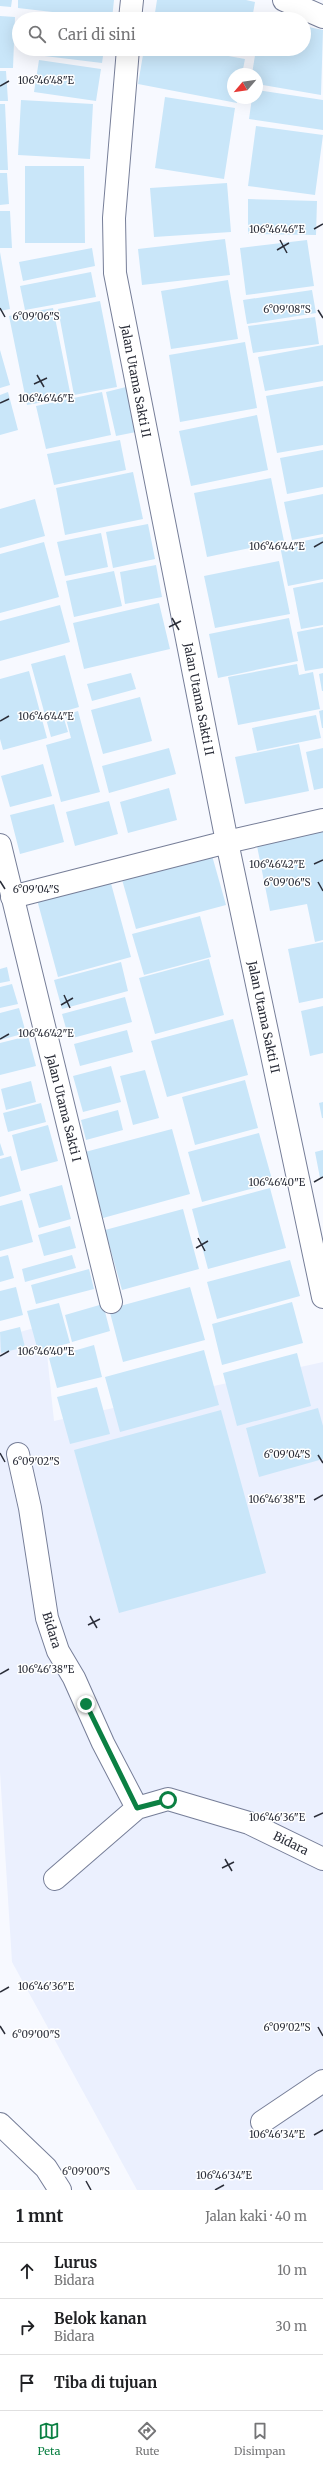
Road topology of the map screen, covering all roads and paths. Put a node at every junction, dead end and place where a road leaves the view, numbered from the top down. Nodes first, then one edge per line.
1 (132, 0) edge
2 (284, 0) edge
3 (131, 12) edge
4 (323, 17) edge
5 (127, 56) edge
6 (323, 820) edge
7 (227, 842) junction
8 (0, 845) edge
9 (12, 897) junction
10 (323, 1298) edge
11 (111, 1302) dead end
12 (18, 1454) dead end
13 (137, 1808) junction
14 (323, 1859) edge
15 (55, 1879) dead end
16 (323, 2081) edge
17 (262, 2122) dead end
18 (0, 2124) edge
19 (60, 2190) edge

1 - 3 street
2 - 4 street
5 - 7 street, Jalan Utama Sakti II
6 - 7 street
7 - 9 street
7 - 10 street, Jalan Utama Sakti II
8 - 9 street, Jalan Utama Sakti I
9 - 11 street, Jalan Utama Sakti I
12 - 13 street, Bidara
13 - 14 street, Bidara
13 - 15 street
16 - 17 street
18 - 19 street

